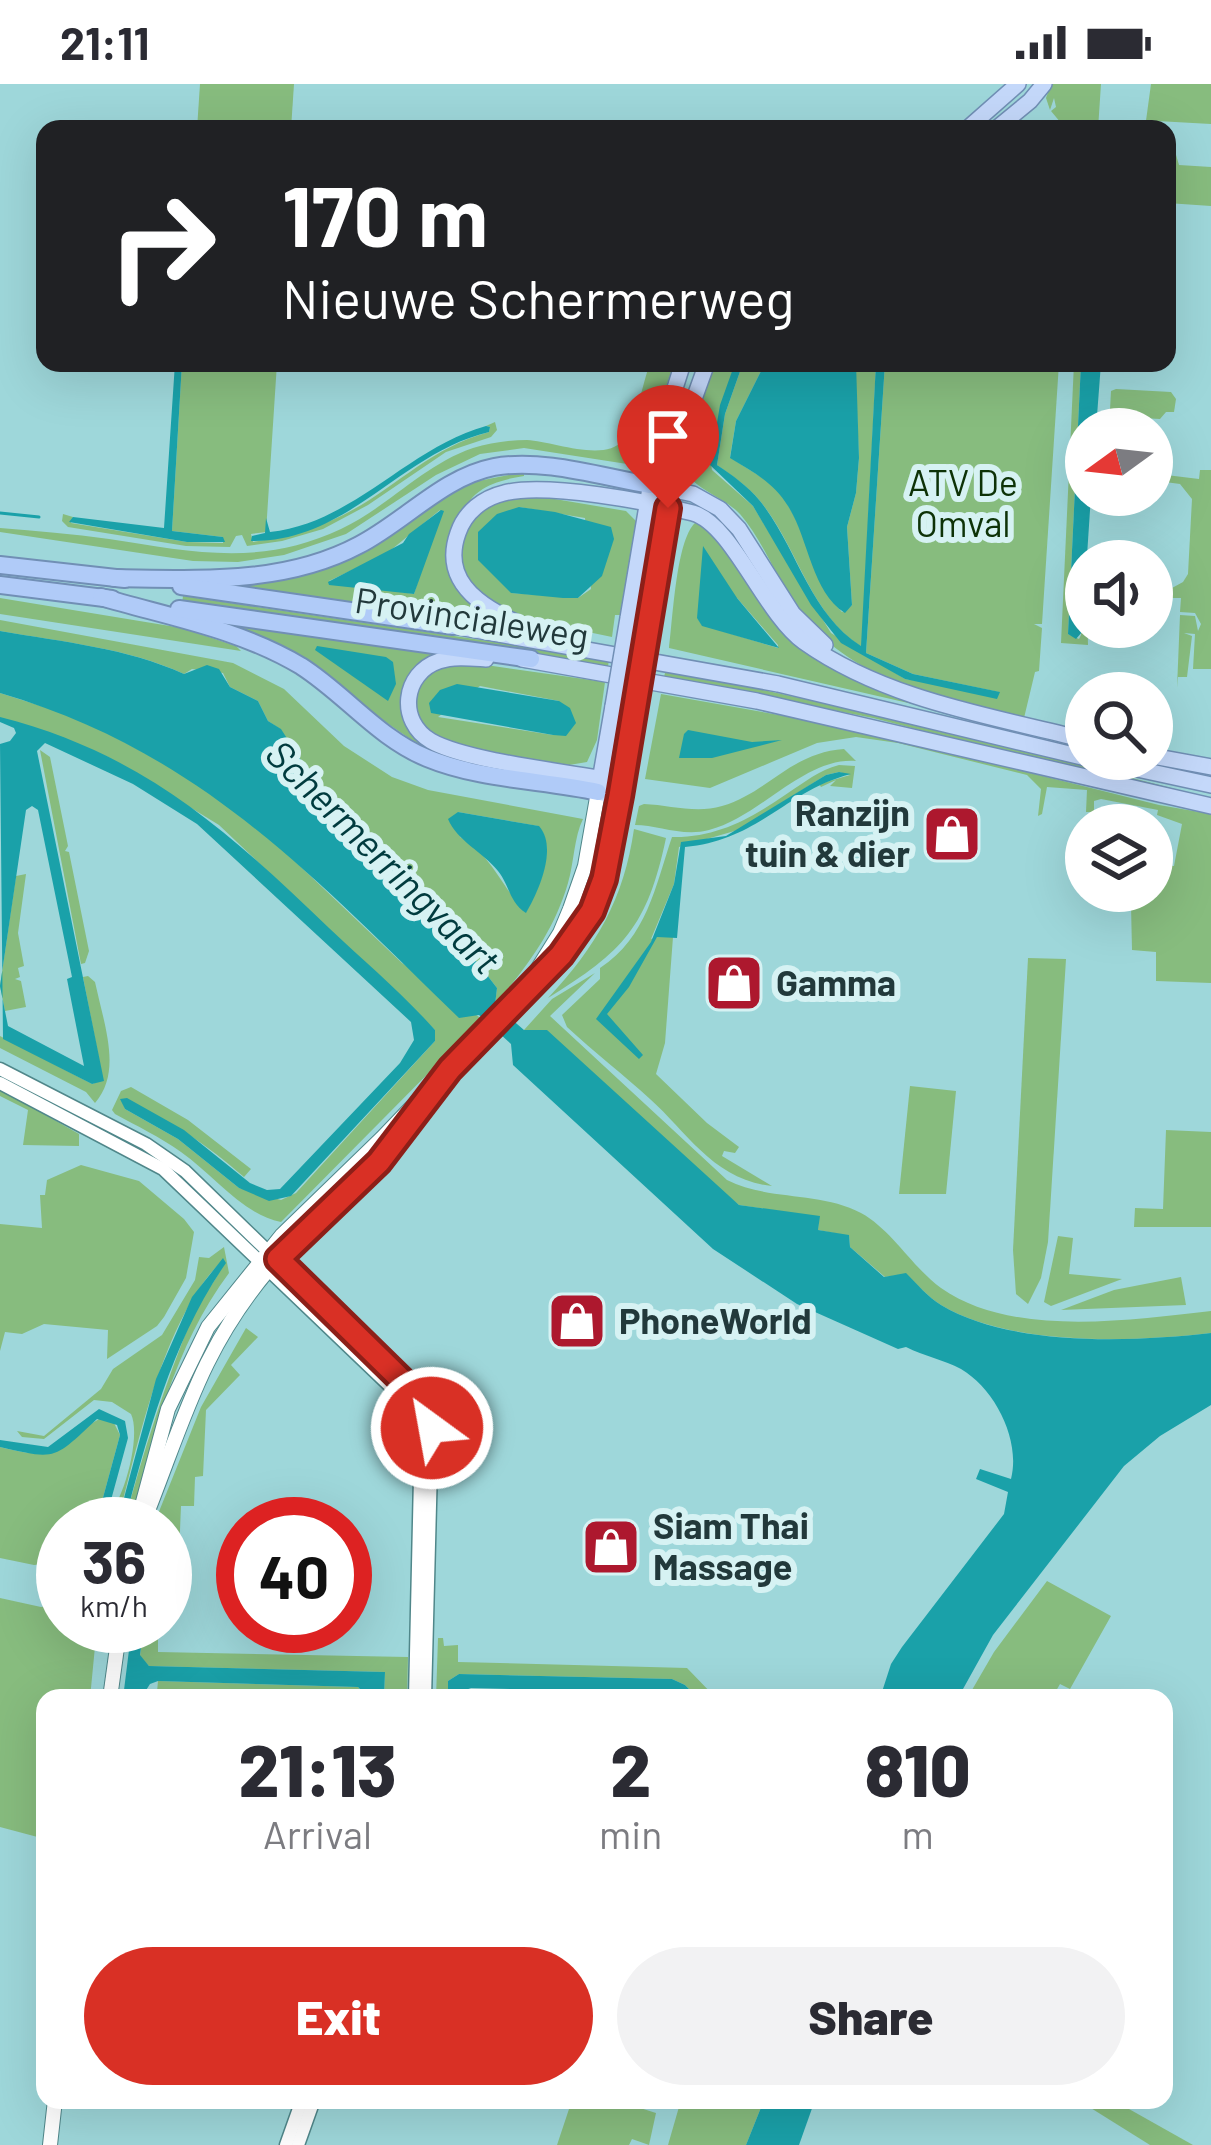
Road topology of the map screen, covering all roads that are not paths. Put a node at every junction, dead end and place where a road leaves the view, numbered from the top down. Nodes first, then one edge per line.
1 (1018, 84) edge
2 (1044, 84) edge
3 (977, 120) edge
4 (1007, 120) edge
5 (680, 372) edge
6 (704, 372) edge
7 (650, 485) junction
8 (671, 489) junction
9 (646, 505) junction
10 (668, 508) junction
11 (0, 565) edge
12 (114, 578) junction
13 (0, 585) edge
14 (101, 597) junction
15 (453, 626) joint
16 (574, 646) junction
17 (531, 659) junction
18 (860, 674) junction
19 (1065, 735) edge
20 (1065, 752) edge
21 (1173, 760) edge
22 (1211, 767) edge
23 (1173, 777) edge
24 (600, 785) junction
25 (1211, 785) edge
26 (621, 789) junction
27 (1211, 806) edge
28 (521, 992) junction
29 (0, 1069) edge
30 (450, 1069) junction
31 (0, 1083) edge
32 (268, 1259) junction
33 (147, 1497) edge
34 (116, 1653) edge
35 (111, 1689) edge
36 (415, 1689) edge
37 (425, 1689) edge
38 (54, 2109) edge
39 (299, 2109) edge
40 (311, 2109) edge
41 (50, 2145) edge
42 (286, 2145) edge
43 (298, 2145) edge

1 - 3 main road
2 - 4 main road
5 - 7 main road
6 - 8 main road
7 - 8 main road
7 - 9 main road
7 - 12 highway
8 - 10 main road
8 - 18 main road
9 - 10 main road
9 - 16 main road
9 - 24 main road, bridge
10 - 18 main road
10 - 26 main road, bridge
11 - 12 highway, Provincialeweg
12 - 15 highway, Provincialeweg
13 - 14 highway, Provincialeweg
14 - 17 highway, Provincialeweg
14 - 24 highway
15 - 16 main road, Provincialeweg
16 - 20 main road, Provincialeweg
17 - 24 main road
17 - 27 main road, Provincialeweg
18 - 19 main road
21 - 22 main road
23 - 25 main road, Provincialeweg
24 - 26 main road
24 - 28 main road
26 - 28 main road
28 - 30 main road
29 - 32 street
30 - 32 main road
30 - 32 main road
31 - 32 street
32 - 33 main road
32 - 36 street
32 - 37 street
34 - 35 main road
38 - 41 main road
39 - 42 street
40 - 43 street

